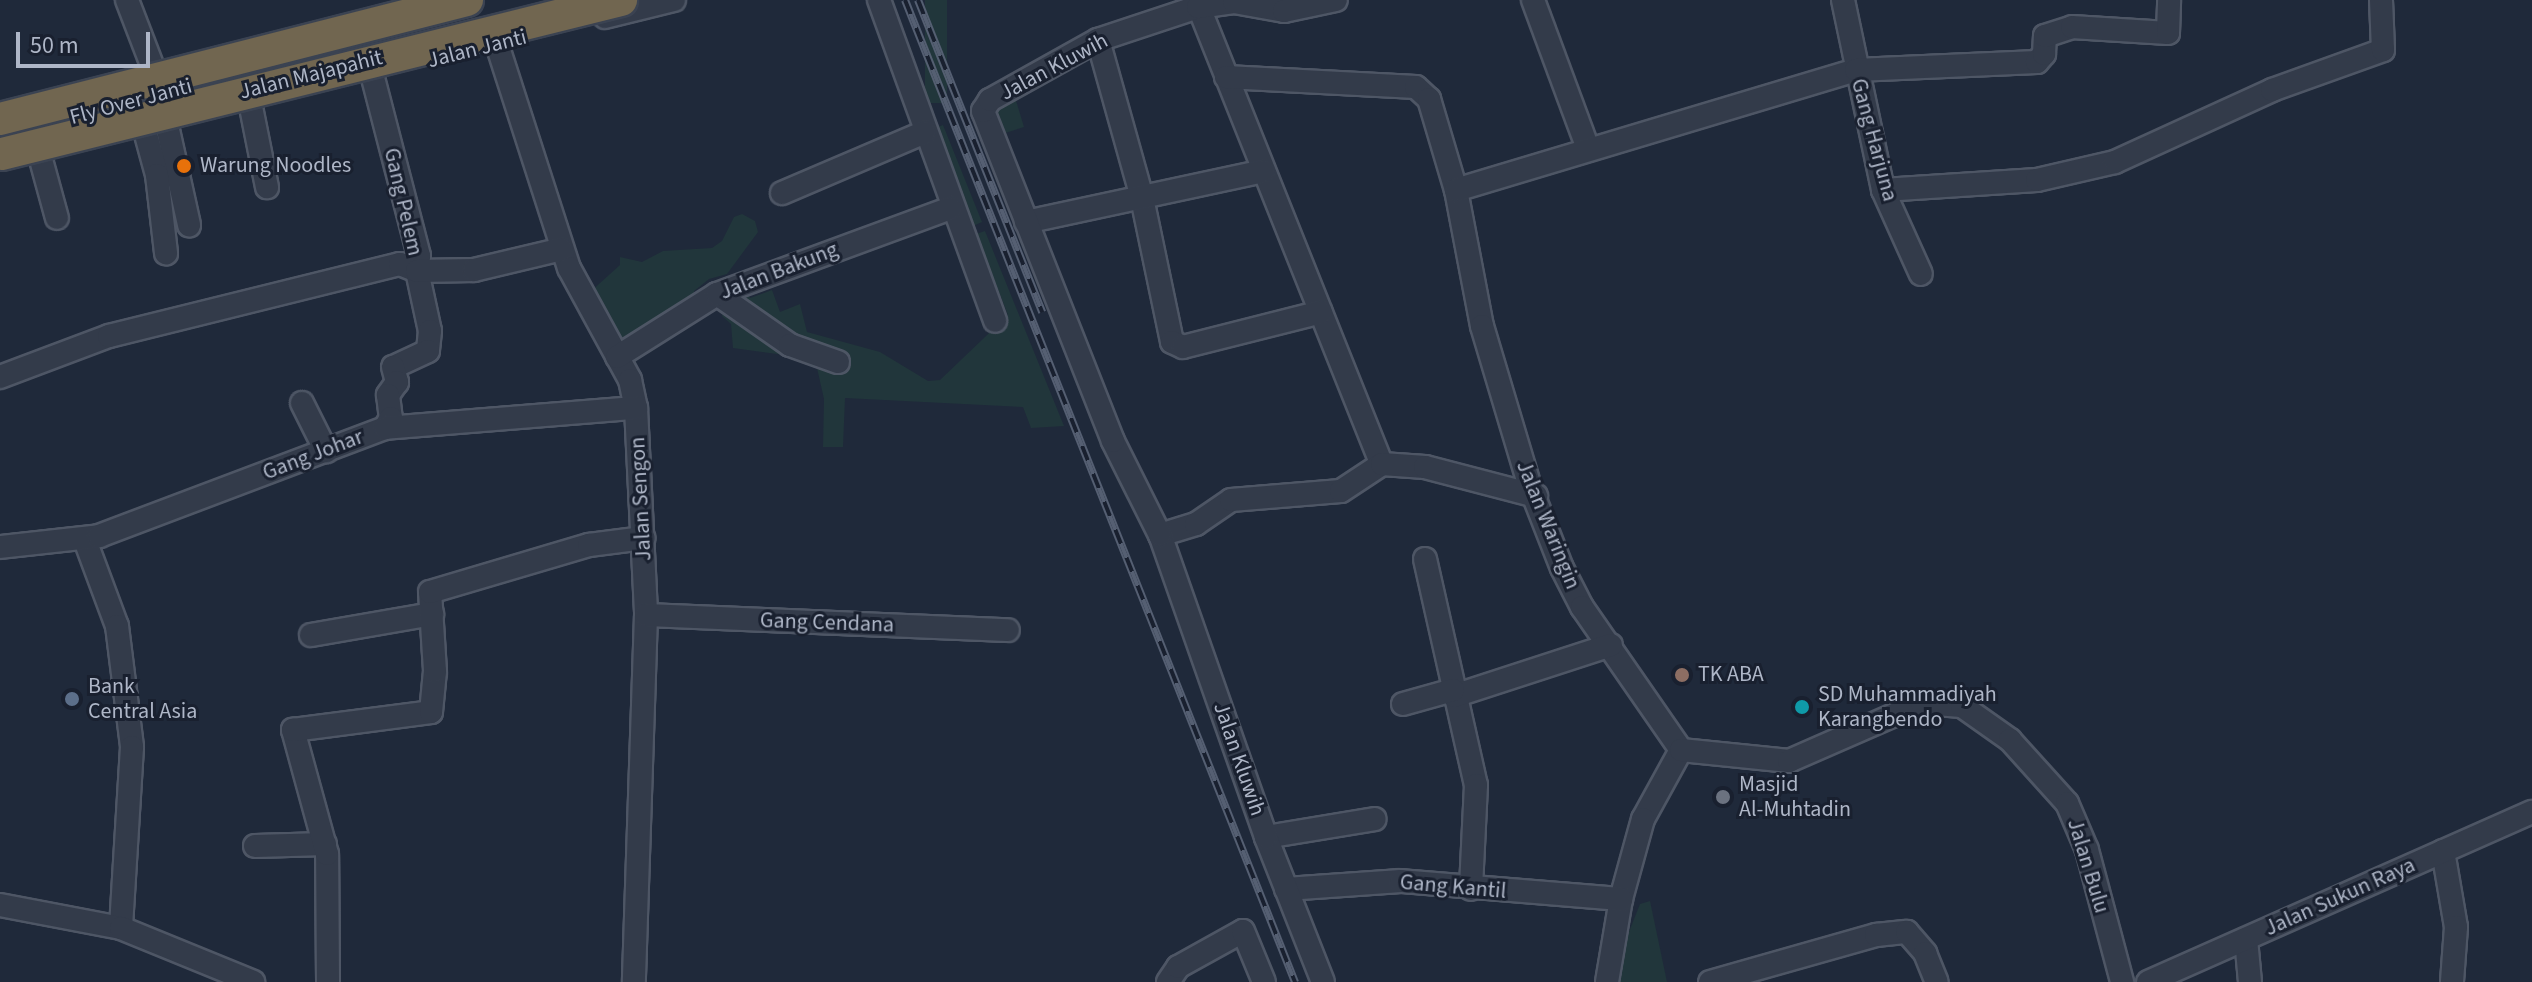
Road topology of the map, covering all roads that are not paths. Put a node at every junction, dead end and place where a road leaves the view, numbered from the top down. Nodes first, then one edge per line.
1 (127, 0) edge
2 (415, 0) edge
3 (467, 0) edge
4 (541, 0) edge
5 (621, 0) edge
6 (674, 0) edge
7 (879, 0) edge
8 (1336, 0) edge
9 (1533, 0) edge
10 (1843, 0) edge
11 (2169, 0) edge
12 (2381, 0) edge
13 (1197, 4) edge
14 (298, 28) junction
15 (1098, 40) junction
16 (497, 44) junction
17 (152, 65) junction
18 (1856, 70) junction
19 (372, 74) junction
20 (1226, 77) junction
21 (312, 88) junction
22 (250, 102) junction
23 (0, 107) edge
24 (0, 119) edge
25 (166, 121) junction
26 (144, 127) junction
27 (925, 132) junction
28 (1588, 149) junction
29 (1, 152) edge
30 (40, 156) junction
31 (1264, 171) junction
32 (267, 187) dead end
33 (1456, 190) junction
34 (1883, 190) junction
35 (782, 193) dead end
36 (1142, 198) junction
37 (951, 208) junction
38 (57, 218) dead end
39 (1026, 222) junction
40 (189, 225) dead end
41 (562, 249) junction
42 (166, 253) dead end
43 (417, 271) junction
44 (1921, 274) dead end
45 (717, 294) junction
46 (1321, 312) junction
47 (995, 321) dead end
48 (617, 357) junction
49 (838, 362) dead end
50 (0, 377) edge
51 (302, 403) dead end
52 (636, 408) junction
53 (385, 428) junction
54 (326, 451) junction
55 (1382, 464) junction
56 (1536, 496) junction
57 (1160, 535) junction
58 (644, 538) junction
59 (85, 540) junction
60 (0, 547) edge
61 (1425, 559) dead end
62 (432, 614) junction
63 (646, 615) junction
64 (1008, 630) dead end
65 (311, 635) dead end
66 (1611, 645) junction
67 (1454, 693) junction
68 (1403, 704) dead end
69 (1681, 750) junction
70 (2532, 812) edge
71 (1375, 819) dead end
72 (1266, 837) junction
73 (325, 844) junction
74 (255, 846) dead end
75 (2443, 851) junction
76 (1286, 889) junction
77 (1471, 889) junction
78 (1621, 899) junction
79 (0, 905) edge
80 (121, 928) junction
81 (2246, 939) junction
82 (253, 982) edge
83 (328, 982) edge
84 (634, 982) edge
85 (1168, 982) edge
86 (1264, 982) edge
87 (1323, 982) edge
88 (1607, 982) edge
89 (1710, 982) edge
90 (1937, 982) edge
91 (2122, 982) edge
92 (2148, 982) edge
93 (2250, 982) edge
94 (2452, 982) edge

1 - 17 street
2 - 14 street
3 - 24 highway, Jalan Majapahit, bridge
4 - 29 highway, Fly Over Janti
5 - 29 highway, Jalan Majapahit, bridge
6 - 16 street, Jalan Janti
7 - 27 street
8 - 13 street, Jalan Kluwih
9 - 28 street
10 - 18 street, Gang Harjuna
11 - 18 street
12 - 34 street
13 - 15 street, Jalan Kluwih
13 - 20 street
14 - 17 street
14 - 21 street
15 - 36 street
15 - 39 street, Jalan Kluwih
16 - 19 street, Jalan Janti
16 - 41 street, Jalan Sengon
17 - 23 street
18 - 28 street
18 - 34 street, Gang Harjuna
19 - 21 street, Jalan Janti
19 - 43 street, Gang Pelem
20 - 31 street
20 - 33 street, Jalan Waringin
21 - 22 street, Jalan Janti
22 - 25 street, Jalan Janti
22 - 32 street
25 - 26 street, Jalan Janti
25 - 40 street
26 - 30 street, Jalan Janti
26 - 42 street
27 - 35 street
27 - 37 street
28 - 33 street
29 - 30 street, Jalan Janti
30 - 38 street
31 - 36 street
31 - 46 street
33 - 56 street, Jalan Waringin
34 - 44 street, Gang Harjuna
36 - 39 street
36 - 46 street
37 - 45 street, Jalan Bakung
37 - 47 street
39 - 57 street, Jalan Kluwih
41 - 43 street
41 - 48 street, Jalan Sengon
43 - 50 street
43 - 53 street, Gang Pelem
45 - 48 street, Jalan Bakung
45 - 49 street
46 - 55 street
48 - 52 street, Jalan Sengon
51 - 54 street
52 - 53 street, Gang Johar
52 - 58 street, Jalan Sengon
53 - 54 street, Gang Johar
54 - 59 street, Gang Johar
55 - 56 street
55 - 57 street
56 - 66 street, Jalan Waringin
57 - 72 street, Jalan Kluwih
58 - 62 street
58 - 63 street, Jalan Sengon
59 - 60 street, Gang Johar
59 - 80 street
61 - 67 street
62 - 65 street
62 - 73 street
63 - 64 street, Gang Cendana
63 - 84 street, Jalan Sengon
66 - 67 street
66 - 69 street, Jalan Waringin
67 - 68 street
67 - 77 street
69 - 78 street
69 - 91 street, Jalan Bulu
70 - 75 street, Jalan Sukun Raya
71 - 72 street
72 - 76 street, Jalan Kluwih
73 - 74 street
73 - 83 street
75 - 81 street, Jalan Sukun Raya
75 - 94 street
76 - 77 street, Gang Kantil
76 - 87 street, Jalan Kluwih
77 - 78 street, Gang Kantil
78 - 88 street
79 - 80 street
80 - 82 street
81 - 92 street, Jalan Sukun Raya
81 - 93 street
85 - 86 street
89 - 90 street

